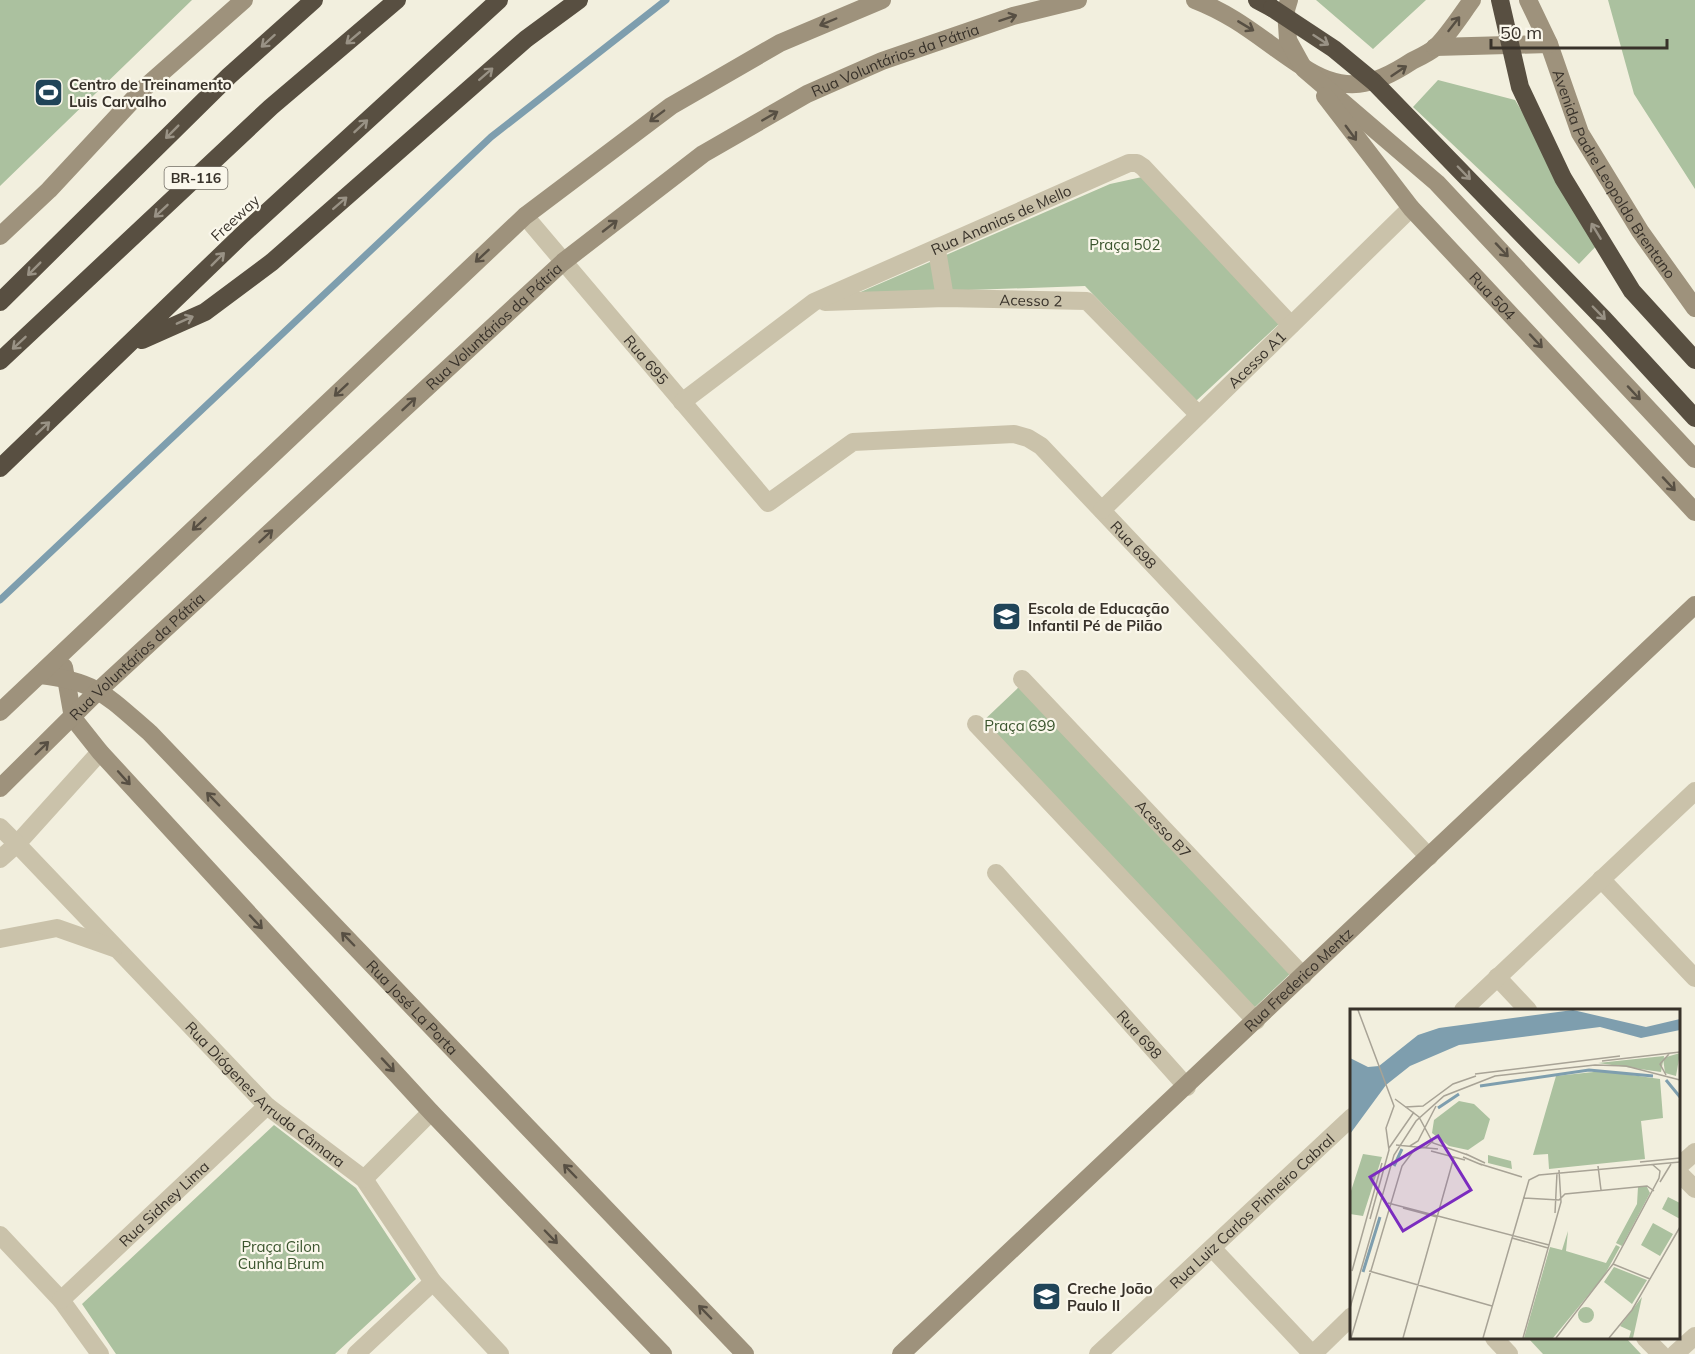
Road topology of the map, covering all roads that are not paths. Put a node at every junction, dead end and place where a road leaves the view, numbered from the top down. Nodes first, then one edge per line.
1 (244, 0) edge
2 (397, 0) edge
3 (499, 0) edge
4 (579, 0) edge
5 (882, 0) edge
6 (1078, 0) edge
7 (1194, 0) edge
8 (1257, 0) edge
9 (1289, 0) edge
10 (1472, 0) edge
11 (1500, 0) edge
12 (1528, 0) edge
13 (310, 3) edge
14 (1549, 44) junction
15 (1435, 47) junction
16 (1304, 69) junction
17 (1411, 208) junction
18 (525, 216) junction
19 (0, 236) edge
20 (937, 250) junction
21 (563, 262) junction
22 (945, 298) junction
23 (0, 302) edge
24 (814, 302) junction
25 (1695, 308) edge
26 (1291, 325) junction
27 (132, 344) junction
28 (1695, 360) edge
29 (0, 361) edge
30 (682, 402) junction
31 (1199, 415) junction
32 (1695, 418) edge
33 (1695, 459) edge
34 (0, 468) edge
35 (768, 503) joint
36 (1102, 510) junction
37 (1695, 512) edge
38 (1695, 605) edge
39 (63, 654) junction
40 (40, 675) junction
41 (66, 678) junction
42 (1022, 679) dead end
43 (99, 690) junction
44 (0, 712) edge
45 (73, 718) junction
46 (976, 724) dead end
47 (100, 752) junction
48 (0, 788) edge
49 (1695, 791) edge
50 (0, 827) edge
51 (17, 844) junction
52 (1429, 857) junction
53 (0, 859) edge
54 (996, 873) dead end
55 (1601, 879) junction
56 (0, 939) edge
57 (118, 950) junction
58 (1303, 976) junction
59 (1497, 977) junction
60 (1695, 978) edge
61 (1465, 1009) edge
62 (1526, 1009) edge
63 (1256, 1021) junction
64 (1186, 1087) junction
65 (267, 1106) junction
66 (431, 1112) junction
67 (1350, 1119) edge
68 (1695, 1152) edge
69 (1680, 1165) edge
70 (1680, 1174) edge
71 (364, 1179) junction
72 (1695, 1189) edge
73 (0, 1235) edge
74 (1213, 1249) junction
75 (433, 1282) junction
76 (61, 1300) junction
77 (1350, 1318) edge
78 (1695, 1336) edge
79 (1495, 1339) edge
80 (1646, 1339) edge
81 (1105, 1352) edge
82 (100, 1354) edge
83 (356, 1354) edge
84 (500, 1354) edge
85 (663, 1354) edge
86 (745, 1354) edge
87 (901, 1354) edge
88 (1312, 1354) edge
89 (1509, 1354) edge
90 (1661, 1354) edge
91 (1675, 1354) edge

1 - 19 main road
2 -> 29 highway, BR-116
27 -> 3 highway, Freeway
27 -> 4 highway
5 -> 18 main road
21 -> 6 main road, Rua Voluntários da Pátria
7 -> 16 main road
8 -> 32 highway, bridge
9 - 16 main road
15 -> 10 main road
28 -> 11 highway, bridge
12 - 14 main road, Avenida Padre Leopoldo Brentano
13 -> 23 highway
14 - 15 main road
14 - 25 main road, Avenida Padre Leopoldo Brentano
16 -> 15 main road
16 -> 17 main road, Rua 504
16 -> 33 main road
17 - 26 street, Acesso A1
17 -> 37 main road, Rua 504
18 - 21 street, Rua 695
18 -> 39 main road
20 - 22 street
20 - 24 street, Rua Ananias de Mello
20 - 26 street, Rua Ananias de Mello
21 - 30 street, Rua 695
43 -> 21 main road, Rua Voluntários da Pátria
22 - 24 street, Acesso 2
22 - 31 street, Acesso 2
24 - 30 street, Rua Ananias de Mello
26 - 31 street, Acesso A1
34 -> 27 highway, Freeway
30 - 35 street, Rua 695
31 - 36 street, Acesso A1
35 - 36 street, Rua 698
36 - 52 street, Rua 698
38 - 52 main road, Rua Frederico Mentz
39 - 40 main road
39 - 41 main road
40 - 41 main road, Rua José La Porta
40 - 44 main road
41 - 43 main road, Rua José La Porta
41 - 45 main road
42 - 58 street, Acesso B7
43 - 45 main road, Rua Voluntários da Pátria
86 -> 43 main road, Rua José La Porta
45 - 47 main road
48 -> 45 main road, Rua Voluntários da Pátria
46 - 63 street
47 - 51 street
47 -> 66 main road
49 - 55 street
50 - 51 street, Rua Diógenes Arruda Câmara
51 - 53 street
51 - 57 street, Rua Diógenes Arruda Câmara
52 - 58 main road, Rua Frederico Mentz
54 - 64 street, Rua 698
55 - 59 street
55 - 60 street
56 - 57 street
57 - 65 street, Rua Diógenes Arruda Câmara
58 - 63 main road, Rua Frederico Mentz
59 - 61 street
59 - 62 street
63 - 64 main road, Rua Frederico Mentz
64 - 87 main road, Rua Frederico Mentz
65 - 71 street, Rua Diógenes Arruda Câmara
65 - 76 street, Rua Sidney Lima
66 - 71 street
66 -> 85 main road
67 - 74 street, Rua Luiz Carlos Pinheiro Cabral
68 - 69 street
70 - 72 street
71 - 75 street, Rua Diógenes Arruda Câmara
73 - 76 street
74 - 81 street, Rua Luiz Carlos Pinheiro Cabral
74 - 88 street
75 - 83 street
75 - 84 street, Rua Diógenes Arruda Câmara
76 - 82 street
77 - 88 street
78 - 91 street
79 - 89 street
80 - 90 street

